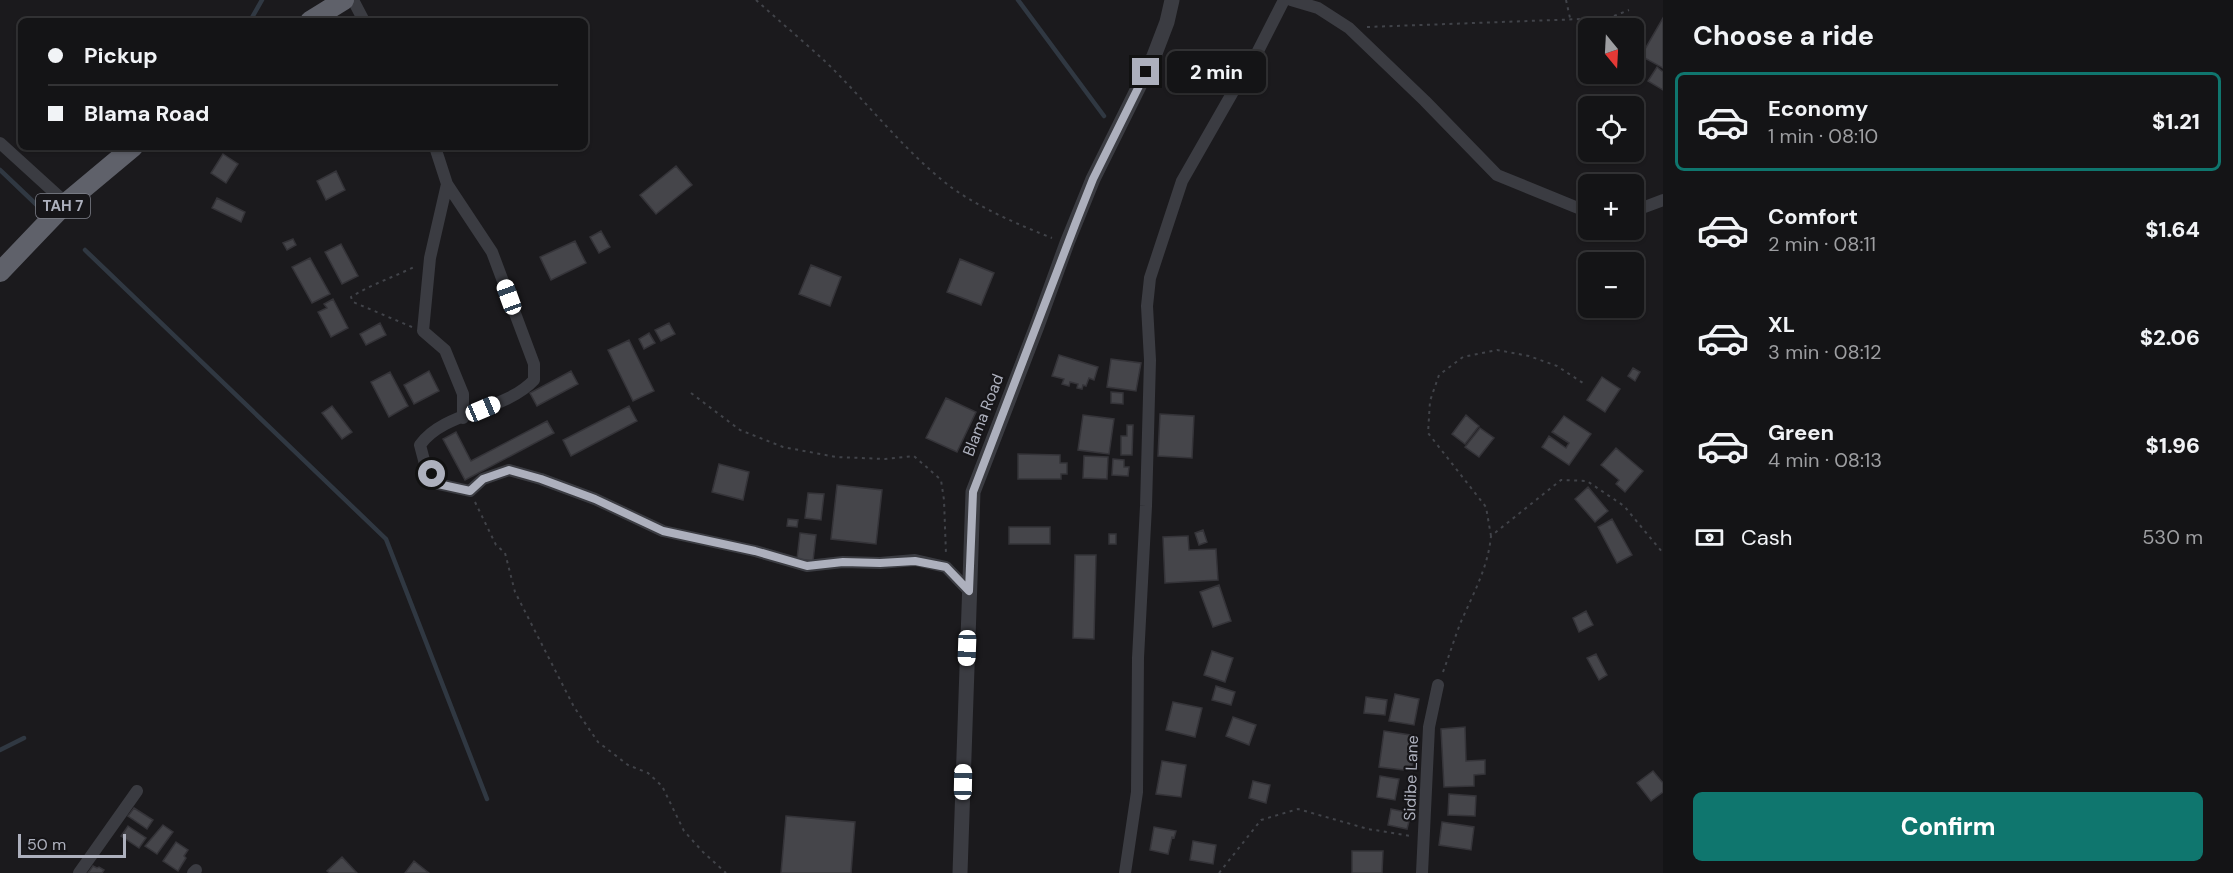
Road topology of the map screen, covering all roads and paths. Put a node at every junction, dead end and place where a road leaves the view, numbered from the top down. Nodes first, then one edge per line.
1 (344, 0) edge
2 (353, 0) edge
3 (756, 0) edge
4 (1172, 0) edge
5 (1284, 0) edge
6 (1290, 0) edge
7 (1566, 0) edge
8 (1321, 4) edge
9 (1629, 10) dead end
10 (315, 18) edge
11 (362, 18) edge
12 (1570, 19) junction
13 (1349, 27) junction
14 (0, 143) edge
15 (129, 150) edge
16 (436, 150) edge
17 (447, 184) junction
18 (1662, 201) edge
19 (66, 203) junction
20 (1644, 207) edge
21 (1578, 208) edge
22 (1067, 243) junction
23 (430, 258) junction
24 (0, 272) edge
25 (423, 331) junction
26 (1586, 385) dead end
27 (691, 393) dead end
28 (463, 418) junction
29 (470, 491) junction
30 (1491, 536) junction
31 (1663, 553) edge
32 (946, 567) junction
33 (969, 591) junction
34 (1438, 685) joint
35 (137, 791) dead end
36 (1426, 838) junction
37 (79, 873) edge
38 (726, 873) edge
39 (960, 873) edge
40 (1125, 873) edge
41 (1219, 873) edge
42 (1422, 873) edge

1 - 10 highway
2 - 11 street
3 - 22 path
4 - 22 street, Blama Road
5 - 40 street
6 - 8 street
7 - 12 path
8 - 13 street
9 - 12 path
12 - 13 path
13 - 21 street
14 - 19 street
15 - 19 highway, TAH 7
16 - 17 street
17 - 23 street
17 - 28 street
18 - 20 street
19 - 24 highway, TAH 7
22 - 33 street, Blama Road
23 - 25 street
23 - 25 path
25 - 28 street
26 - 30 path
27 - 32 path
28 - 29 street
29 - 32 street
29 - 38 path
30 - 31 path
30 - 34 path
32 - 33 street
33 - 39 street, Blama Road
34 - 36 street, Sidibe Lane
35 - 37 street
36 - 41 path
36 - 42 street, Sidibe Lane

